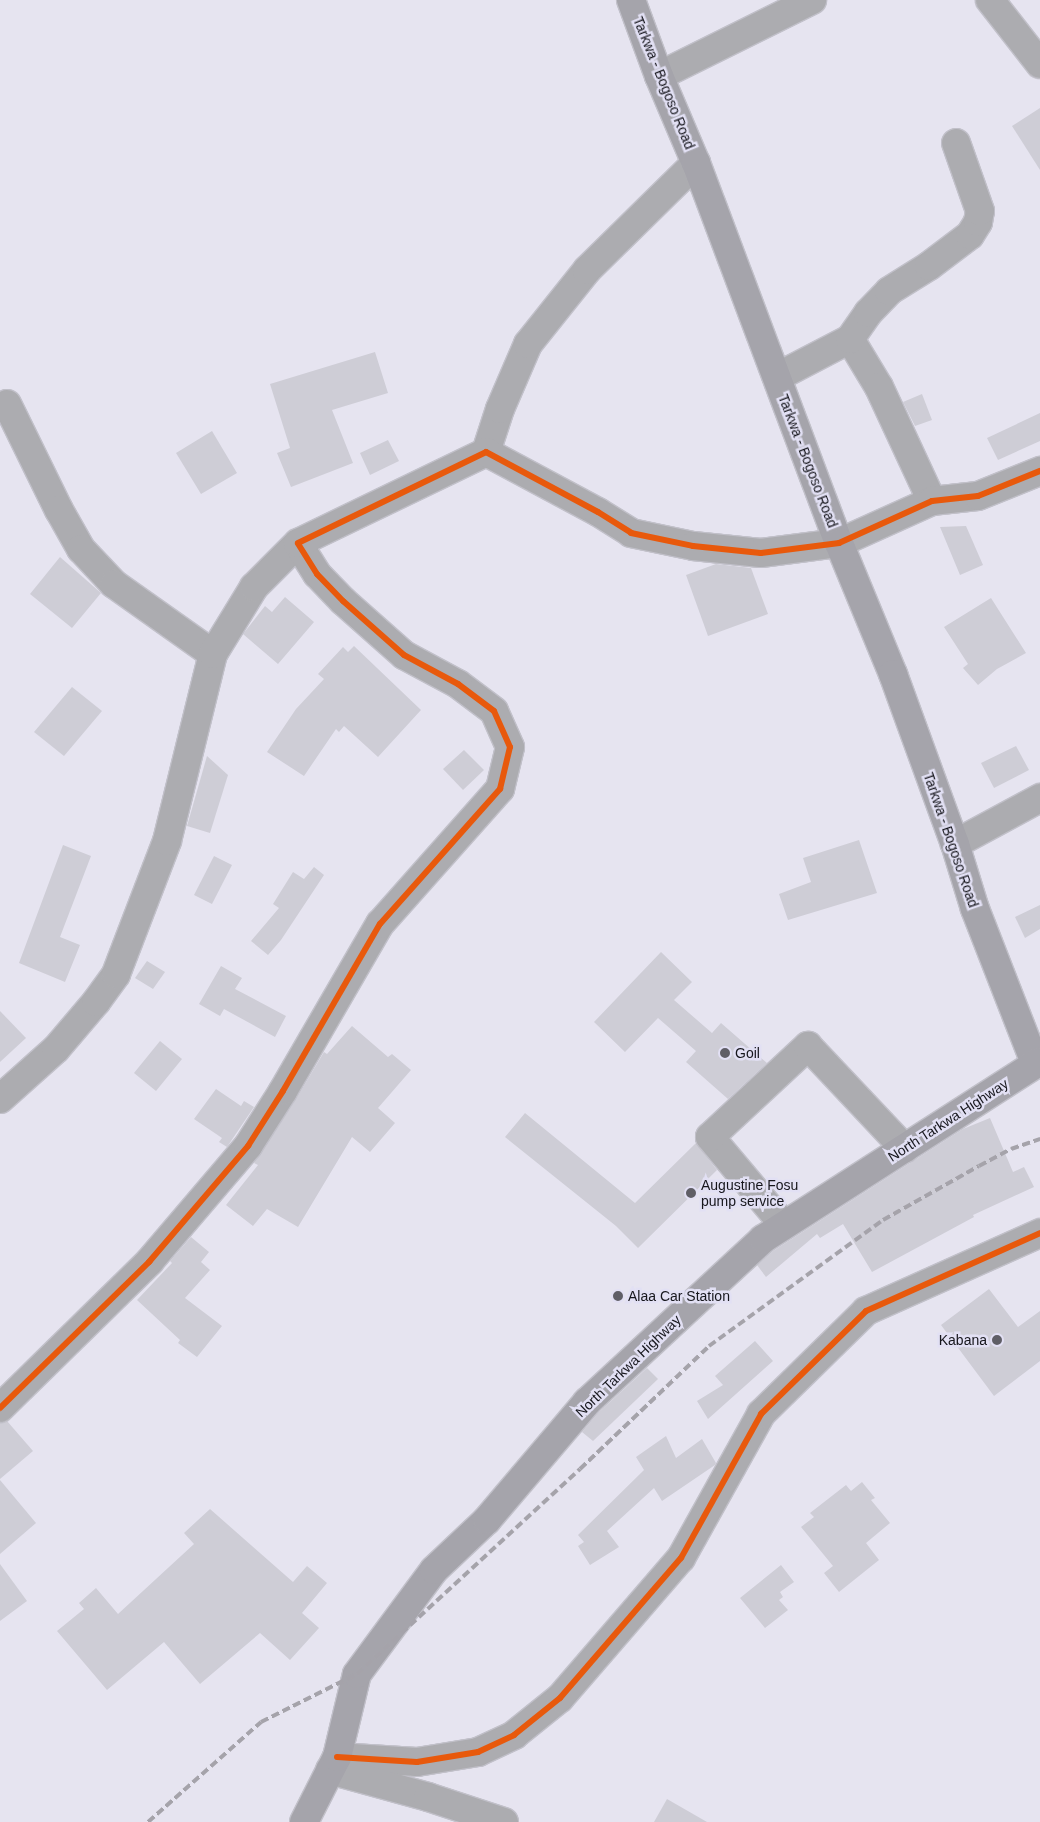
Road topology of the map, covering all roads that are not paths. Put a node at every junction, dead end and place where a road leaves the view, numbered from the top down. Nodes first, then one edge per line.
1 (631, 0) edge
2 (812, 0) edge
3 (990, 0) edge
4 (1040, 64) edge
5 (659, 76) junction
6 (956, 143) dead end
7 (696, 162) junction
8 (850, 339) junction
9 (777, 377) junction
10 (7, 404) dead end
11 (486, 452) junction
12 (1040, 471) edge
13 (932, 501) junction
14 (298, 543) junction
15 (839, 543) junction
16 (213, 654) junction
17 (1040, 798) edge
18 (955, 844) junction
19 (1038, 1062) edge
20 (0, 1099) edge
21 (905, 1149) junction
22 (784, 1225) junction
23 (1040, 1233) edge
24 (0, 1408) edge
25 (334, 1763) junction
26 (305, 1822) edge
27 (504, 1822) edge

1 - 5 main road, Tarkwa - Bogoso Road
2 - 5 street
3 - 4 street
5 - 7 main road, Tarkwa - Bogoso Road
6 - 8 street
7 - 9 main road, Tarkwa - Bogoso Road
7 - 11 street
8 - 9 street
8 - 13 street
9 - 15 main road, Tarkwa - Bogoso Road
10 - 16 street
11 - 14 street
11 - 15 street
12 - 13 street
13 - 15 street
14 - 16 street
14 - 24 street
15 - 18 main road, Tarkwa - Bogoso Road
16 - 20 street
17 - 18 street
18 - 19 main road, Tarkwa - Bogoso Road
19 - 21 main road, North Tarkwa Highway
21 - 22 main road, North Tarkwa Highway
21 - 22 street
22 - 25 main road, North Tarkwa Highway
23 - 25 street
25 - 26 main road, North Tarkwa Highway
25 - 27 street

